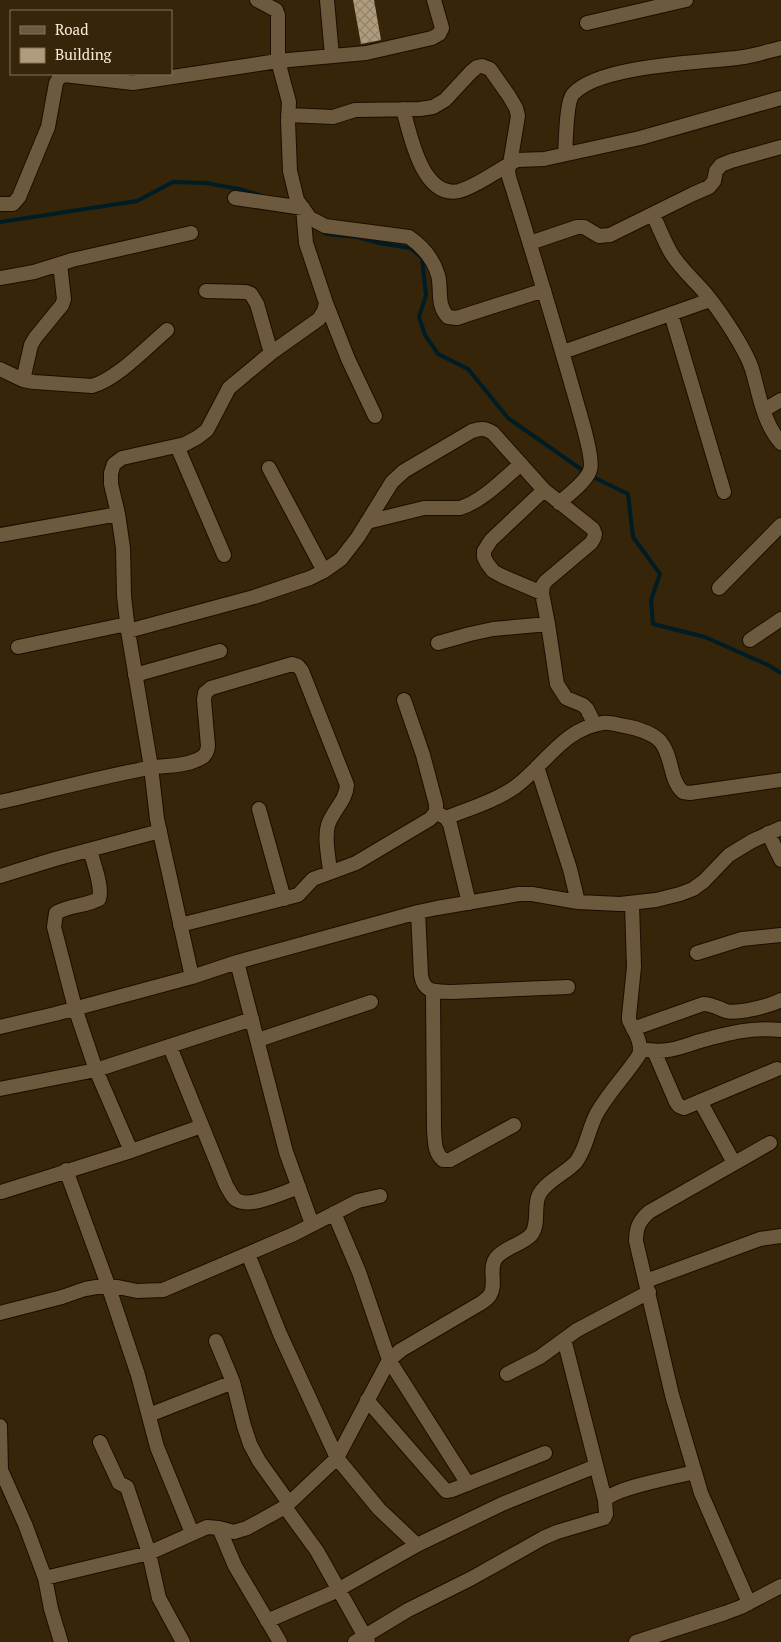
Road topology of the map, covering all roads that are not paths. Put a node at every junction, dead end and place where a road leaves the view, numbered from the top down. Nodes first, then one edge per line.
1 (257, 0) edge
2 (327, 0) edge
3 (434, 0) edge
4 (686, 0) edge
5 (587, 23) dead end
6 (781, 48) edge
7 (332, 56) junction
8 (278, 61) junction
9 (781, 98) edge
10 (403, 109) junction
11 (288, 115) junction
12 (781, 147) edge
13 (565, 154) junction
14 (510, 164) junction
15 (235, 198) dead end
16 (0, 204) edge
17 (303, 208) junction
18 (653, 215) junction
19 (191, 233) dead end
20 (530, 243) junction
21 (60, 264) junction
22 (0, 278) edge
23 (544, 290) junction
24 (206, 291) dead end
25 (710, 300) junction
26 (326, 302) junction
27 (671, 314) junction
28 (167, 330) dead end
29 (563, 352) junction
30 (271, 353) junction
31 (0, 369) edge
32 (23, 380) junction
33 (781, 400) edge
34 (764, 410) junction
35 (375, 416) dead end
36 (781, 443) edge
37 (177, 446) junction
38 (520, 464) junction
39 (269, 468) dead end
40 (544, 490) junction
41 (724, 492) dead end
42 (559, 503) junction
43 (118, 514) junction
44 (367, 522) junction
45 (781, 525) edge
46 (0, 535) edge
47 (224, 555) dead end
48 (324, 571) junction
49 (719, 588) dead end
50 (542, 593) junction
51 (781, 619) edge
52 (548, 624) junction
53 (128, 627) junction
54 (750, 640) dead end
55 (438, 643) dead end
56 (18, 647) dead end
57 (220, 652) dead end
58 (136, 675) junction
59 (404, 700) dead end
60 (595, 725) junction
61 (537, 766) junction
62 (150, 767) junction
63 (781, 780) edge
64 (0, 802) edge
65 (259, 809) dead end
66 (441, 815) junction
67 (775, 830) edge
68 (160, 831) junction
69 (90, 850) junction
70 (781, 860) edge
71 (330, 872) junction
72 (0, 876) edge
73 (284, 899) junction
74 (578, 902) junction
75 (468, 903) junction
76 (632, 904) junction
77 (418, 912) junction
78 (180, 924) junction
79 (781, 935) edge
80 (697, 953) dead end
81 (237, 962) junction
82 (192, 977) junction
83 (568, 987) dead end
84 (433, 991) junction
85 (781, 1000) edge
86 (370, 1002) dead end
87 (75, 1008) junction
88 (252, 1019) junction
89 (0, 1026) edge
90 (633, 1030) junction
91 (781, 1030) edge
92 (258, 1040) junction
93 (170, 1046) junction
94 (648, 1050) junction
95 (777, 1069) dead end
96 (96, 1070) junction
97 (0, 1089) edge
98 (700, 1101) junction
99 (514, 1125) dead end
100 (202, 1126) junction
101 (770, 1143) dead end
102 (130, 1151) junction
103 (734, 1163) junction
104 (66, 1170) junction
105 (299, 1187) junction
106 (1, 1192) dead end
107 (380, 1196) dead end
108 (334, 1213) junction
109 (312, 1224) junction
110 (781, 1236) edge
111 (248, 1254) junction
112 (108, 1285) junction
113 (647, 1287) junction
114 (0, 1313) edge
115 (564, 1339) junction
116 (216, 1341) dead end
117 (389, 1360) junction
118 (507, 1374) dead end
119 (233, 1382) junction
120 (367, 1400) junction
121 (149, 1415) junction
122 (0, 1426) edge
123 (100, 1442) dead end
124 (545, 1453) dead end
125 (337, 1458) junction
126 (596, 1466) junction
127 (695, 1472) junction
128 (468, 1484) junction
129 (605, 1500) junction
130 (287, 1505) junction
131 (220, 1528) junction
132 (192, 1533) junction
133 (418, 1545) junction
134 (148, 1554) junction
135 (45, 1578) junction
136 (781, 1586) edge
137 (338, 1589) junction
138 (749, 1603) junction
139 (267, 1621) junction
140 (363, 1640) edge
141 (61, 1642) edge
142 (183, 1642) edge
143 (280, 1642) edge
144 (636, 1642) edge

1 - 8 street
2 - 7 street
3 - 7 street
4 - 5 street
6 - 13 street
7 - 8 street
8 - 11 street
8 - 16 street
9 - 13 street
10 - 11 street
10 - 14 street
10 - 14 street
11 - 17 street
12 - 18 street
13 - 14 street
14 - 20 street
15 - 17 street
17 - 23 street
17 - 26 street
18 - 20 street
18 - 25 street
19 - 21 street
20 - 23 street
21 - 22 street
21 - 32 street
23 - 29 street
24 - 30 street
25 - 27 street
25 - 34 street
26 - 30 street
26 - 35 street
27 - 29 street
27 - 41 street
28 - 32 street
29 - 42 street
30 - 37 street
31 - 32 street
33 - 34 street
34 - 36 street
37 - 43 street
37 - 47 street
38 - 40 street
38 - 44 street
38 - 44 street
39 - 48 street
40 - 42 street
40 - 50 street
42 - 50 street
43 - 46 street
43 - 53 street
44 - 48 street
45 - 49 street
48 - 53 street
50 - 52 street
51 - 54 street
52 - 55 street
52 - 60 street
53 - 56 street
53 - 58 street
57 - 58 street
58 - 62 street
59 - 66 street
60 - 61 street
60 - 63 street
61 - 66 street
61 - 74 street
62 - 64 street
62 - 68 street
62 - 71 street
65 - 73 street
66 - 71 street
66 - 75 street
67 - 70 street
67 - 76 street
68 - 69 street
68 - 78 street
69 - 72 street
69 - 87 street
71 - 73 street
73 - 78 street
74 - 75 street
74 - 76 street
75 - 77 street
76 - 90 street
77 - 81 street
77 - 84 street
78 - 82 street
79 - 80 street
81 - 82 street
81 - 88 street
82 - 87 street
83 - 84 street
84 - 99 street
85 - 90 street
86 - 92 street
87 - 89 street
87 - 96 street
88 - 92 street
88 - 93 street
90 - 94 street
91 - 94 street
92 - 105 street
93 - 96 street
93 - 100 street
94 - 98 street
94 - 117 street
95 - 98 street
96 - 97 street
96 - 102 street
98 - 103 street
100 - 102 street
100 - 105 street
101 - 103 street
102 - 104 street
103 - 113 street
104 - 106 street
104 - 112 street
105 - 109 street
107 - 108 street
108 - 109 street
108 - 117 street
109 - 111 street
110 - 113 street
111 - 112 street
111 - 125 street
112 - 114 street
112 - 121 street
113 - 115 street
113 - 127 street
115 - 118 street
115 - 126 street
116 - 119 street
117 - 120 street
117 - 128 street
119 - 121 street
119 - 130 street
120 - 125 street
120 - 128 street
121 - 132 street
122 - 135 street
123 - 134 street
124 - 128 street
125 - 130 street
125 - 133 street
126 - 129 street
126 - 133 street
127 - 129 street
127 - 138 street
129 - 140 street
130 - 131 street
130 - 137 street
131 - 132 street
131 - 139 street
132 - 134 street
133 - 137 street
134 - 135 street
134 - 142 street
135 - 141 street
136 - 138 street
137 - 139 street
137 - 140 street
138 - 144 street
139 - 143 street

